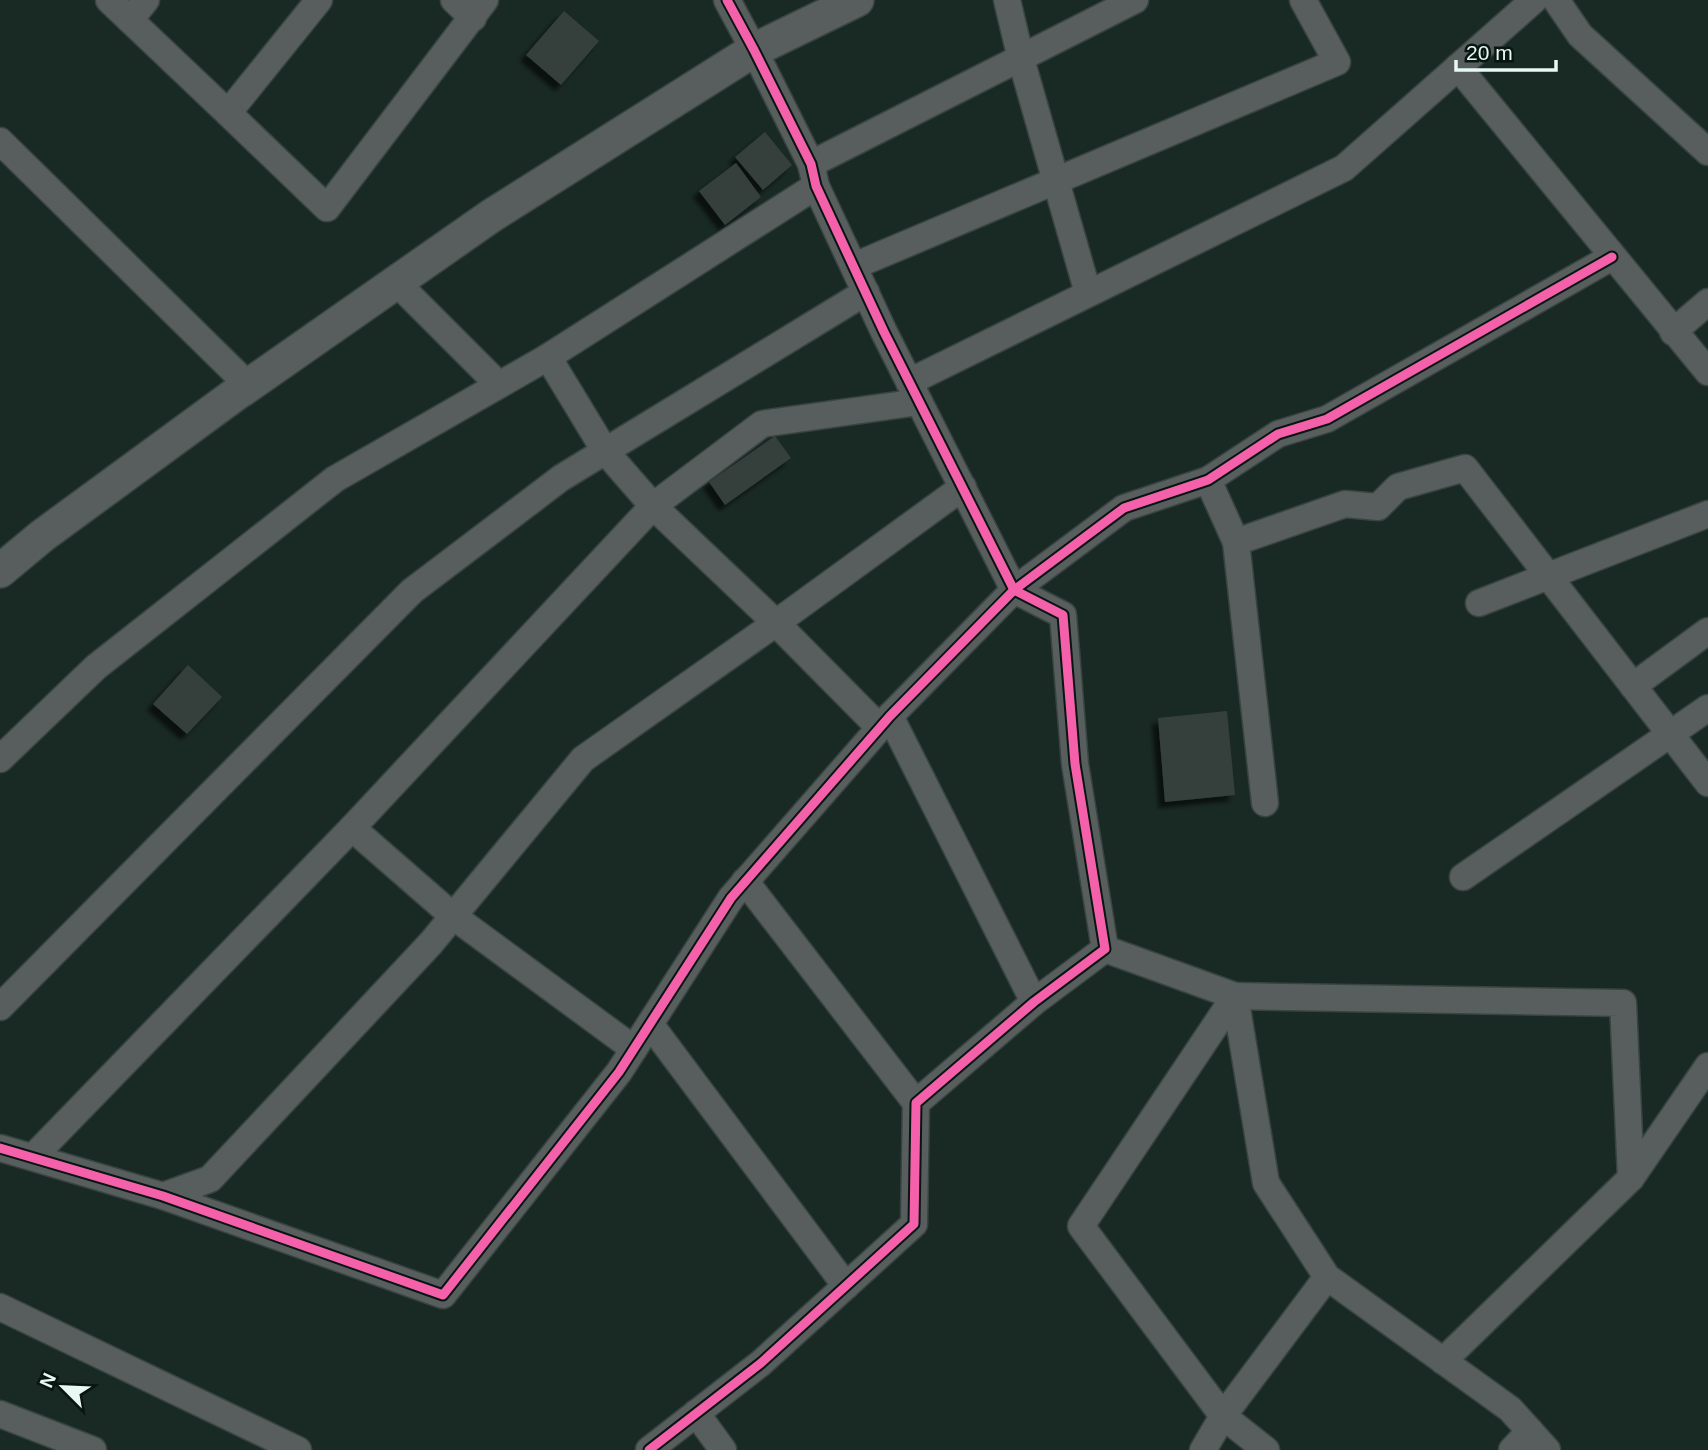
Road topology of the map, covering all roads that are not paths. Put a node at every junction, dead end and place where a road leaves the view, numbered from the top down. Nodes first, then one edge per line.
1 (109, 0) edge
2 (319, 0) edge
3 (726, 0) edge
4 (857, 0) edge
5 (1007, 0) edge
6 (1135, 0) edge
7 (1303, 0) edge
8 (1534, 0) edge
9 (1556, 0) edge
10 (470, 6) edge
11 (138, 10) edge
12 (754, 50) junction
13 (1021, 59) junction
14 (1458, 67) junction
15 (228, 113) junction
16 (0, 141) edge
17 (1708, 152) edge
18 (814, 175) junction
19 (1055, 181) junction
20 (1612, 257) junction
21 (854, 266) junction
22 (395, 281) junction
23 (866, 292) junction
24 (1088, 293) junction
25 (1708, 302) edge
26 (1673, 331) junction
27 (548, 357) junction
28 (1708, 372) edge
29 (499, 385) junction
30 (245, 387) junction
31 (914, 392) junction
32 (605, 451) junction
33 (1208, 480) junction
34 (963, 487) junction
35 (653, 506) junction
36 (1708, 514) edge
37 (1236, 542) junction
38 (0, 572) edge
39 (1548, 576) junction
40 (1014, 590) junction
41 (1479, 603) dead end
42 (776, 623) junction
43 (1708, 631) edge
44 (1633, 686) junction
45 (1708, 708) edge
46 (885, 722) junction
47 (1670, 734) junction
48 (0, 759) edge
49 (1708, 783) edge
50 (1265, 803) dead end
51 (352, 828) junction
52 (1463, 877) dead end
53 (745, 881) junction
54 (453, 916) junction
55 (1105, 949) junction
56 (1235, 996) junction
57 (1034, 1002) junction
58 (0, 1007) edge
59 (650, 1024) junction
60 (634, 1049) junction
61 (1708, 1066) edge
62 (916, 1102) junction
63 (0, 1148) edge
64 (33, 1157) junction
65 (1630, 1178) junction
66 (163, 1196) junction
67 (1327, 1277) junction
68 (846, 1286) junction
69 (0, 1307) edge
70 (1443, 1361) junction
71 (696, 1413) junction
72 (0, 1414) edge
73 (1223, 1416) junction
74 (34, 1440) edge
75 (1530, 1444) edge
76 (93, 1450) edge
77 (298, 1450) edge
78 (649, 1450) edge
79 (723, 1450) edge
80 (1203, 1450) edge
81 (1266, 1450) edge

1 - 11 street
2 - 15 street
3 - 12 street
4 - 12 street
5 - 13 street
6 - 13 street
7 - 19 street
8 - 14 street
9 - 17 street
10 - 15 street
11 - 15 street
12 - 18 street
12 - 22 street
13 - 18 street
13 - 19 street
14 - 20 street
14 - 24 street
16 - 30 street
18 - 21 street
18 - 27 street
19 - 21 street
19 - 24 street
20 - 26 street
20 - 33 street
21 - 23 street
22 - 29 street
22 - 30 street
23 - 31 street
23 - 32 street
24 - 31 street
25 - 26 street
26 - 28 street
27 - 29 street
27 - 32 street
29 - 48 street
30 - 38 street
31 - 34 street
31 - 35 street
32 - 35 street
32 - 58 street
33 - 37 street
33 - 40 street
34 - 40 street
34 - 42 street
35 - 42 street
35 - 51 street
36 - 39 street
37 - 39 street
37 - 50 street
39 - 41 street
39 - 44 street
40 - 46 street
40 - 55 street
42 - 46 street
42 - 54 street
43 - 44 street
44 - 47 street
45 - 47 street
46 - 53 street
46 - 57 street
47 - 49 street
47 - 52 street
51 - 54 street
51 - 64 street
53 - 59 street
53 - 62 street
54 - 60 street
54 - 66 street
55 - 56 street
55 - 57 street
56 - 65 street
56 - 67 street
56 - 73 street
57 - 62 street
59 - 60 street
59 - 68 street
60 - 66 street
61 - 65 street
62 - 68 street
63 - 64 street
64 - 66 street
65 - 70 street
67 - 70 street
67 - 73 street
68 - 71 street
69 - 77 street
70 - 75 street
71 - 78 street
71 - 79 street
72 - 74 street
73 - 80 street
73 - 81 street
74 - 76 street

